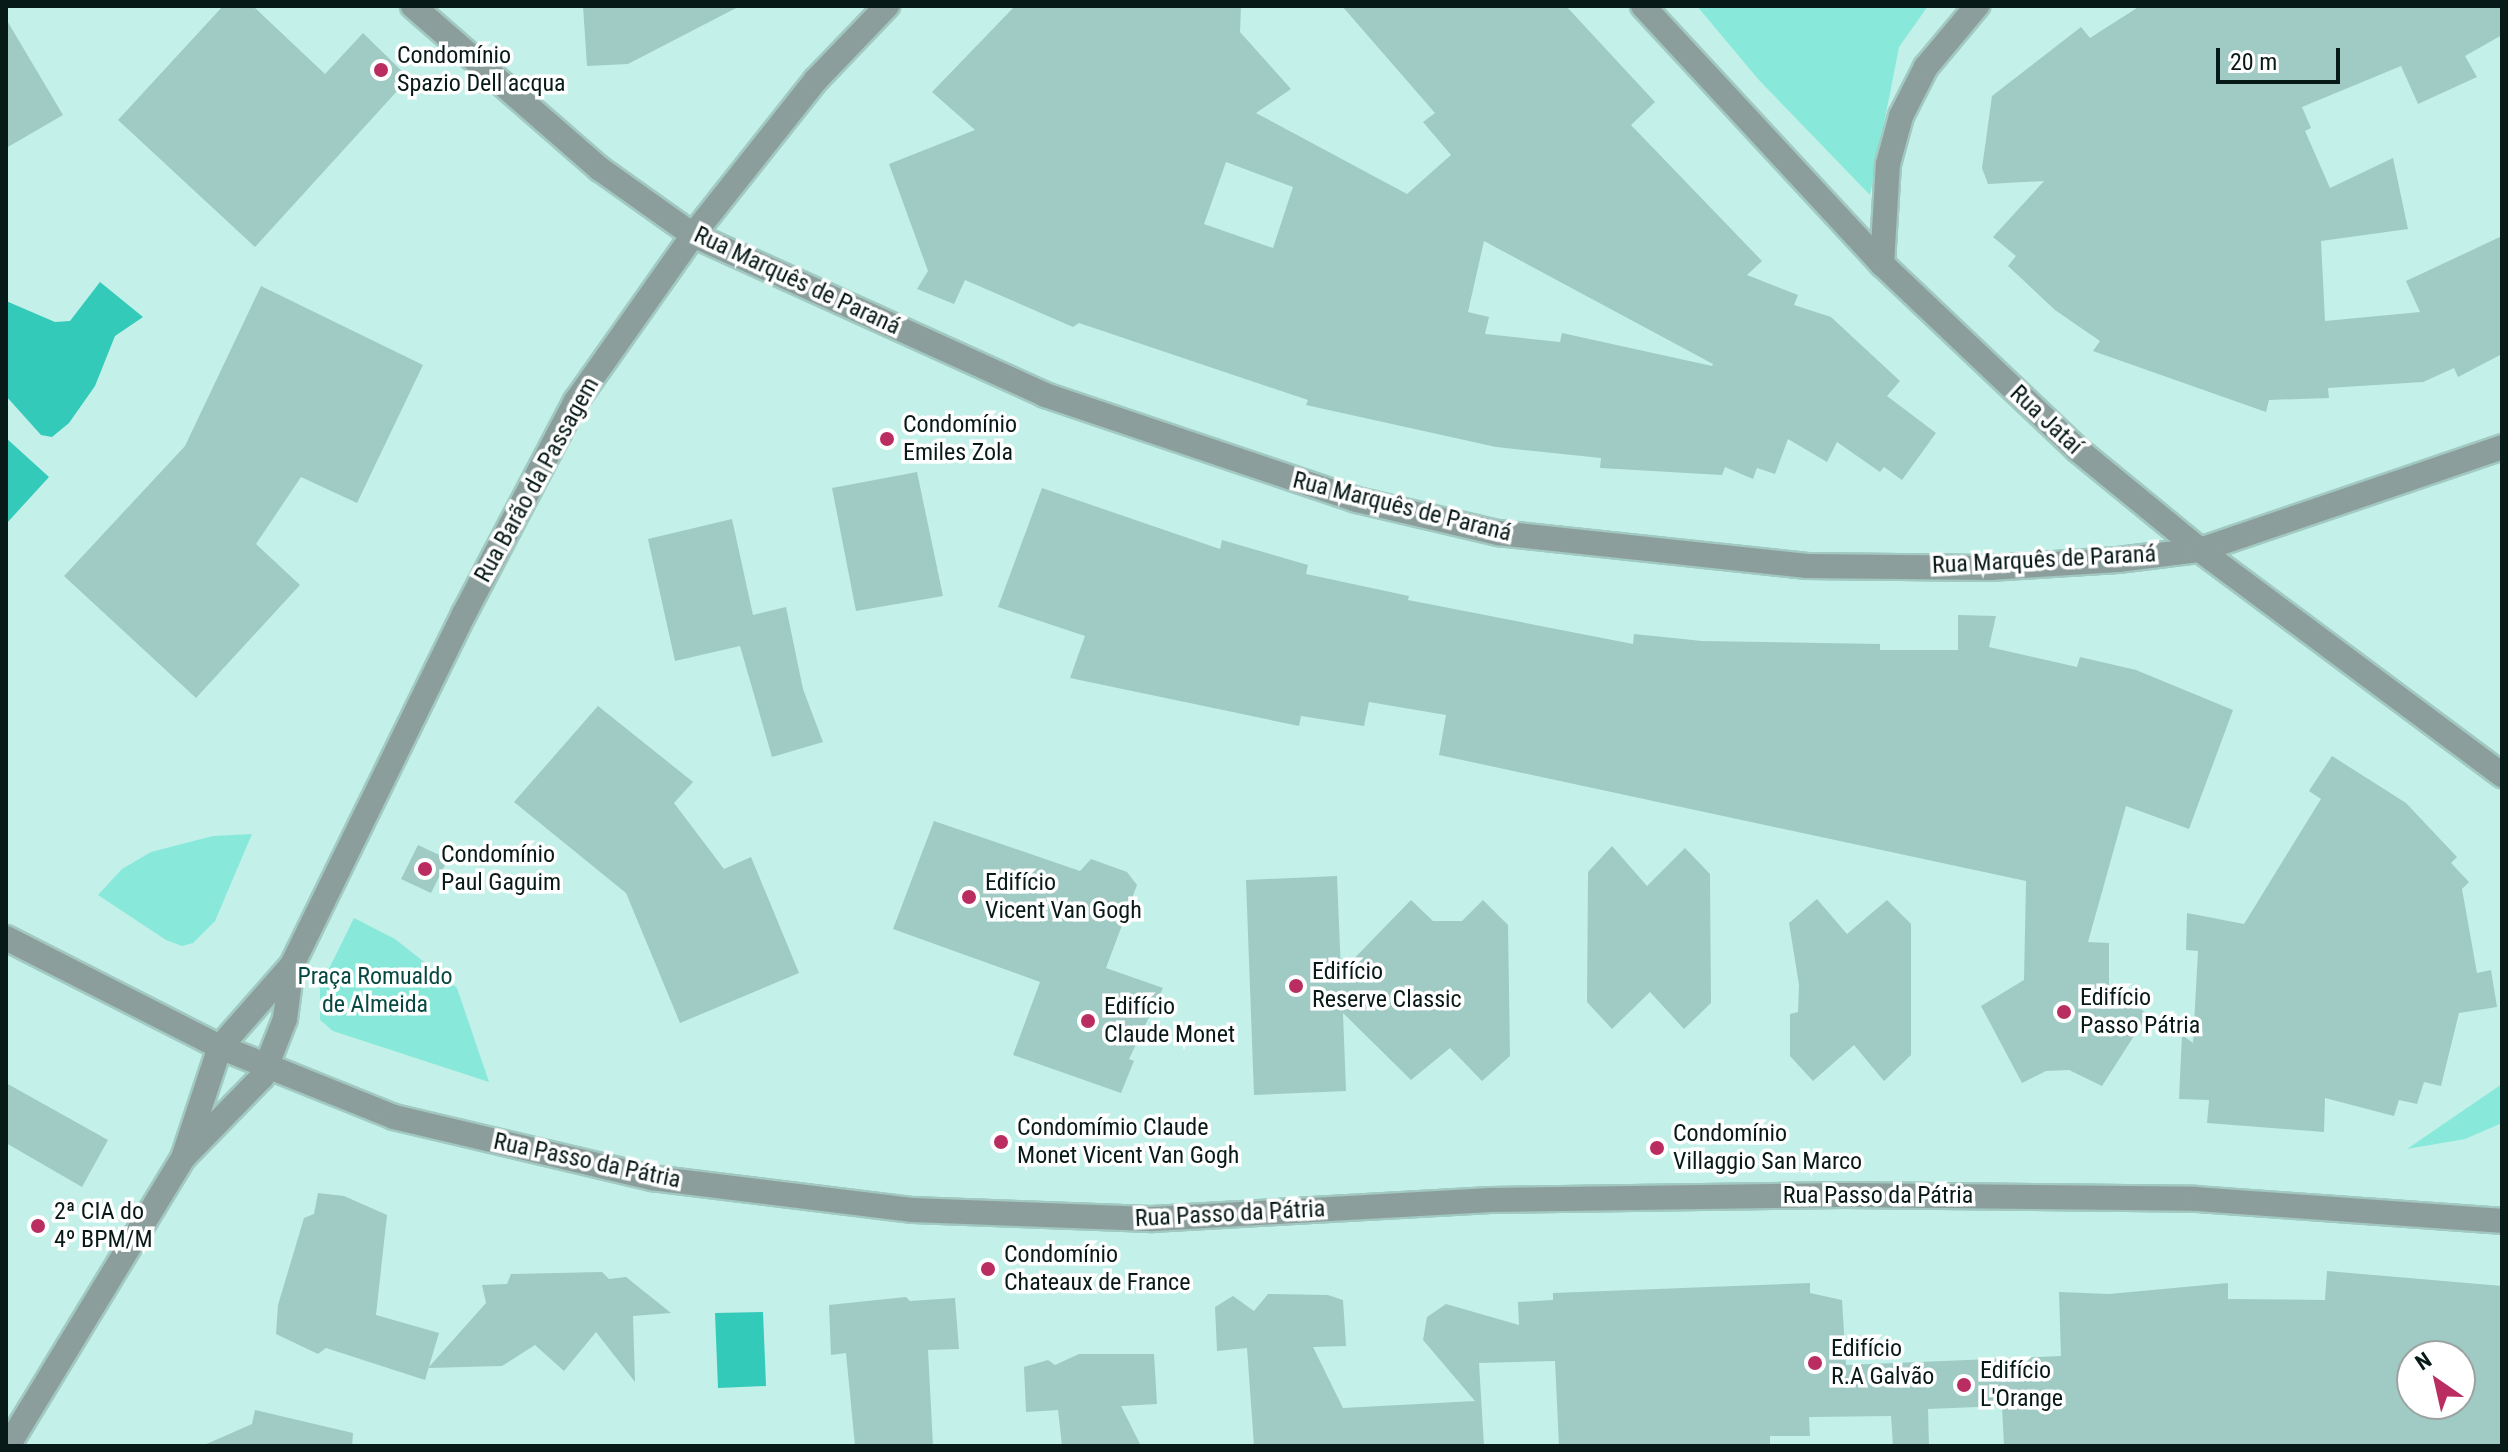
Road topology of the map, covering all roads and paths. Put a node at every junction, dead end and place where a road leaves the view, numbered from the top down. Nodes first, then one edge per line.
1 (413, 6) edge
2 (887, 6) edge
3 (1643, 6) edge
4 (1977, 6) edge
5 (693, 235) junction
6 (1882, 264) junction
7 (2502, 447) edge
8 (2200, 550) junction
9 (2502, 775) edge
10 (6, 938) edge
11 (292, 965) junction
12 (220, 1047) junction
13 (267, 1065) junction
14 (183, 1158) junction
15 (2499, 1219) edge
16 (8, 1446) edge

1 - 5 street, Rua Marquês de Paraná
2 - 5 street, Rua Barão da Passagem
3 - 6 street, Rua Jataí
4 - 6 street
5 - 8 street, Rua Marquês de Paraná
5 - 11 street, Rua Barão da Passagem
6 - 8 street, Rua Jataí
7 - 8 street, Rua Marquês de Paraná
8 - 9 street, Rua Jataí
10 - 12 street, Rua Passo da Pátria
11 - 12 street, Rua Barão da Passagem
11 - 13 street, Rua Barão da Passagem
12 - 13 street, Rua Passo da Pátria
12 - 14 street, Rua Barão da Passagem
13 - 14 street, Rua Barão da Passagem
13 - 15 street, Rua Passo da Pátria
14 - 16 street, Rua Barão da Passagem

